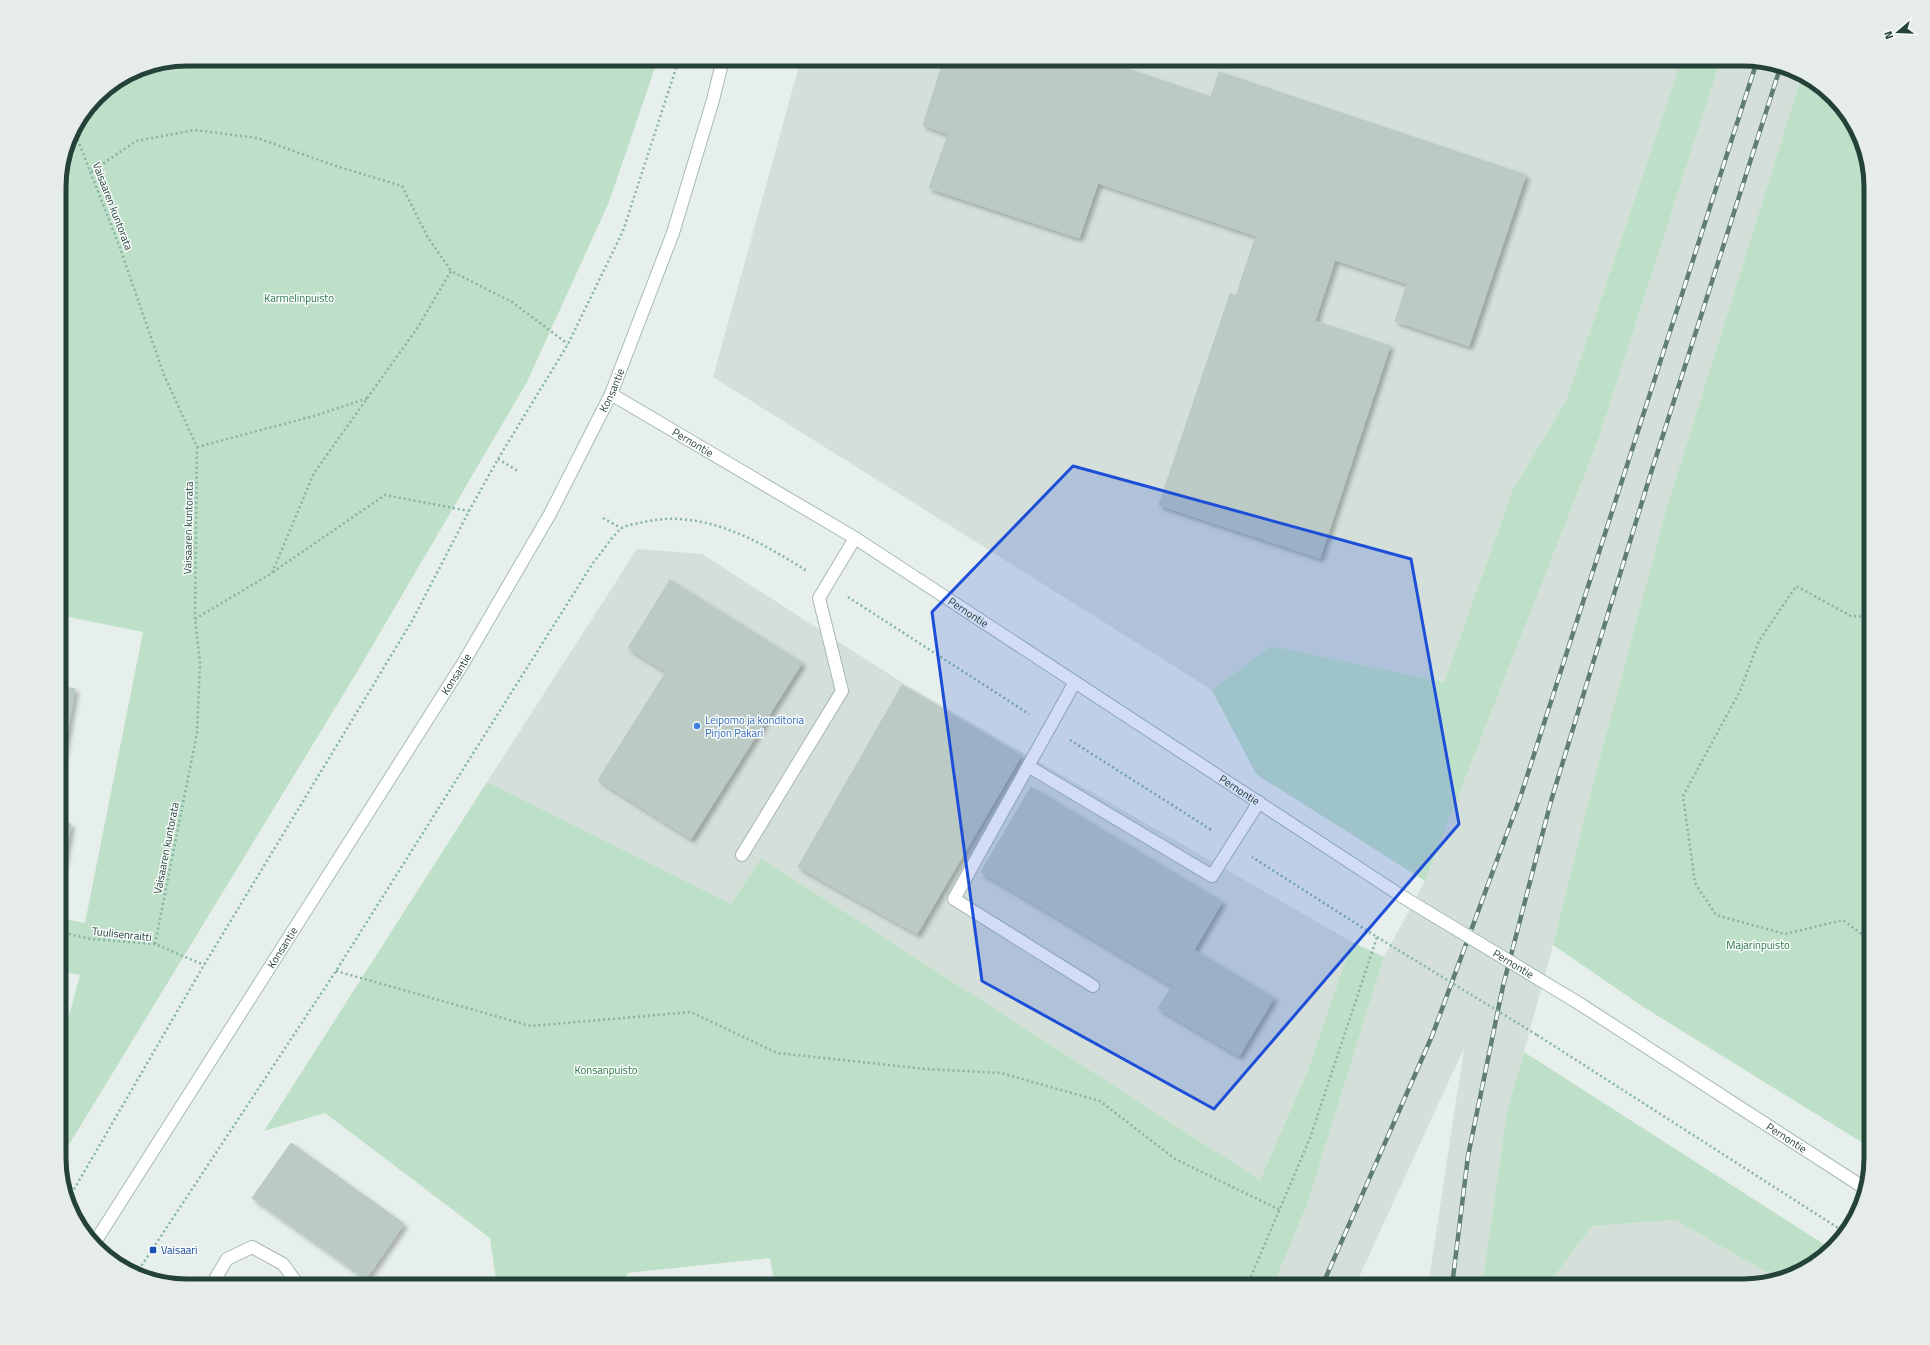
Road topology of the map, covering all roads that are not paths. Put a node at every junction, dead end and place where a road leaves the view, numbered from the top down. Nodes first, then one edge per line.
1 (721, 66) edge
2 (611, 394) junction
3 (855, 538) junction
4 (1076, 682) junction
5 (1028, 766) junction
6 (1259, 802) junction
7 (742, 855) dead end
8 (1093, 986) dead end
9 (1861, 1186) edge
10 (97, 1238) edge
11 (215, 1279) edge
12 (294, 1279) edge

1 - 2 street, Konsantie
2 - 3 street, Pernontie
2 - 10 street, Konsantie
3 - 4 street, Pernontie
3 - 7 street
4 - 5 street
4 - 6 street, Pernontie
5 - 6 street
5 - 8 street
6 - 9 street, Pernontie, bridge
11 - 12 street

